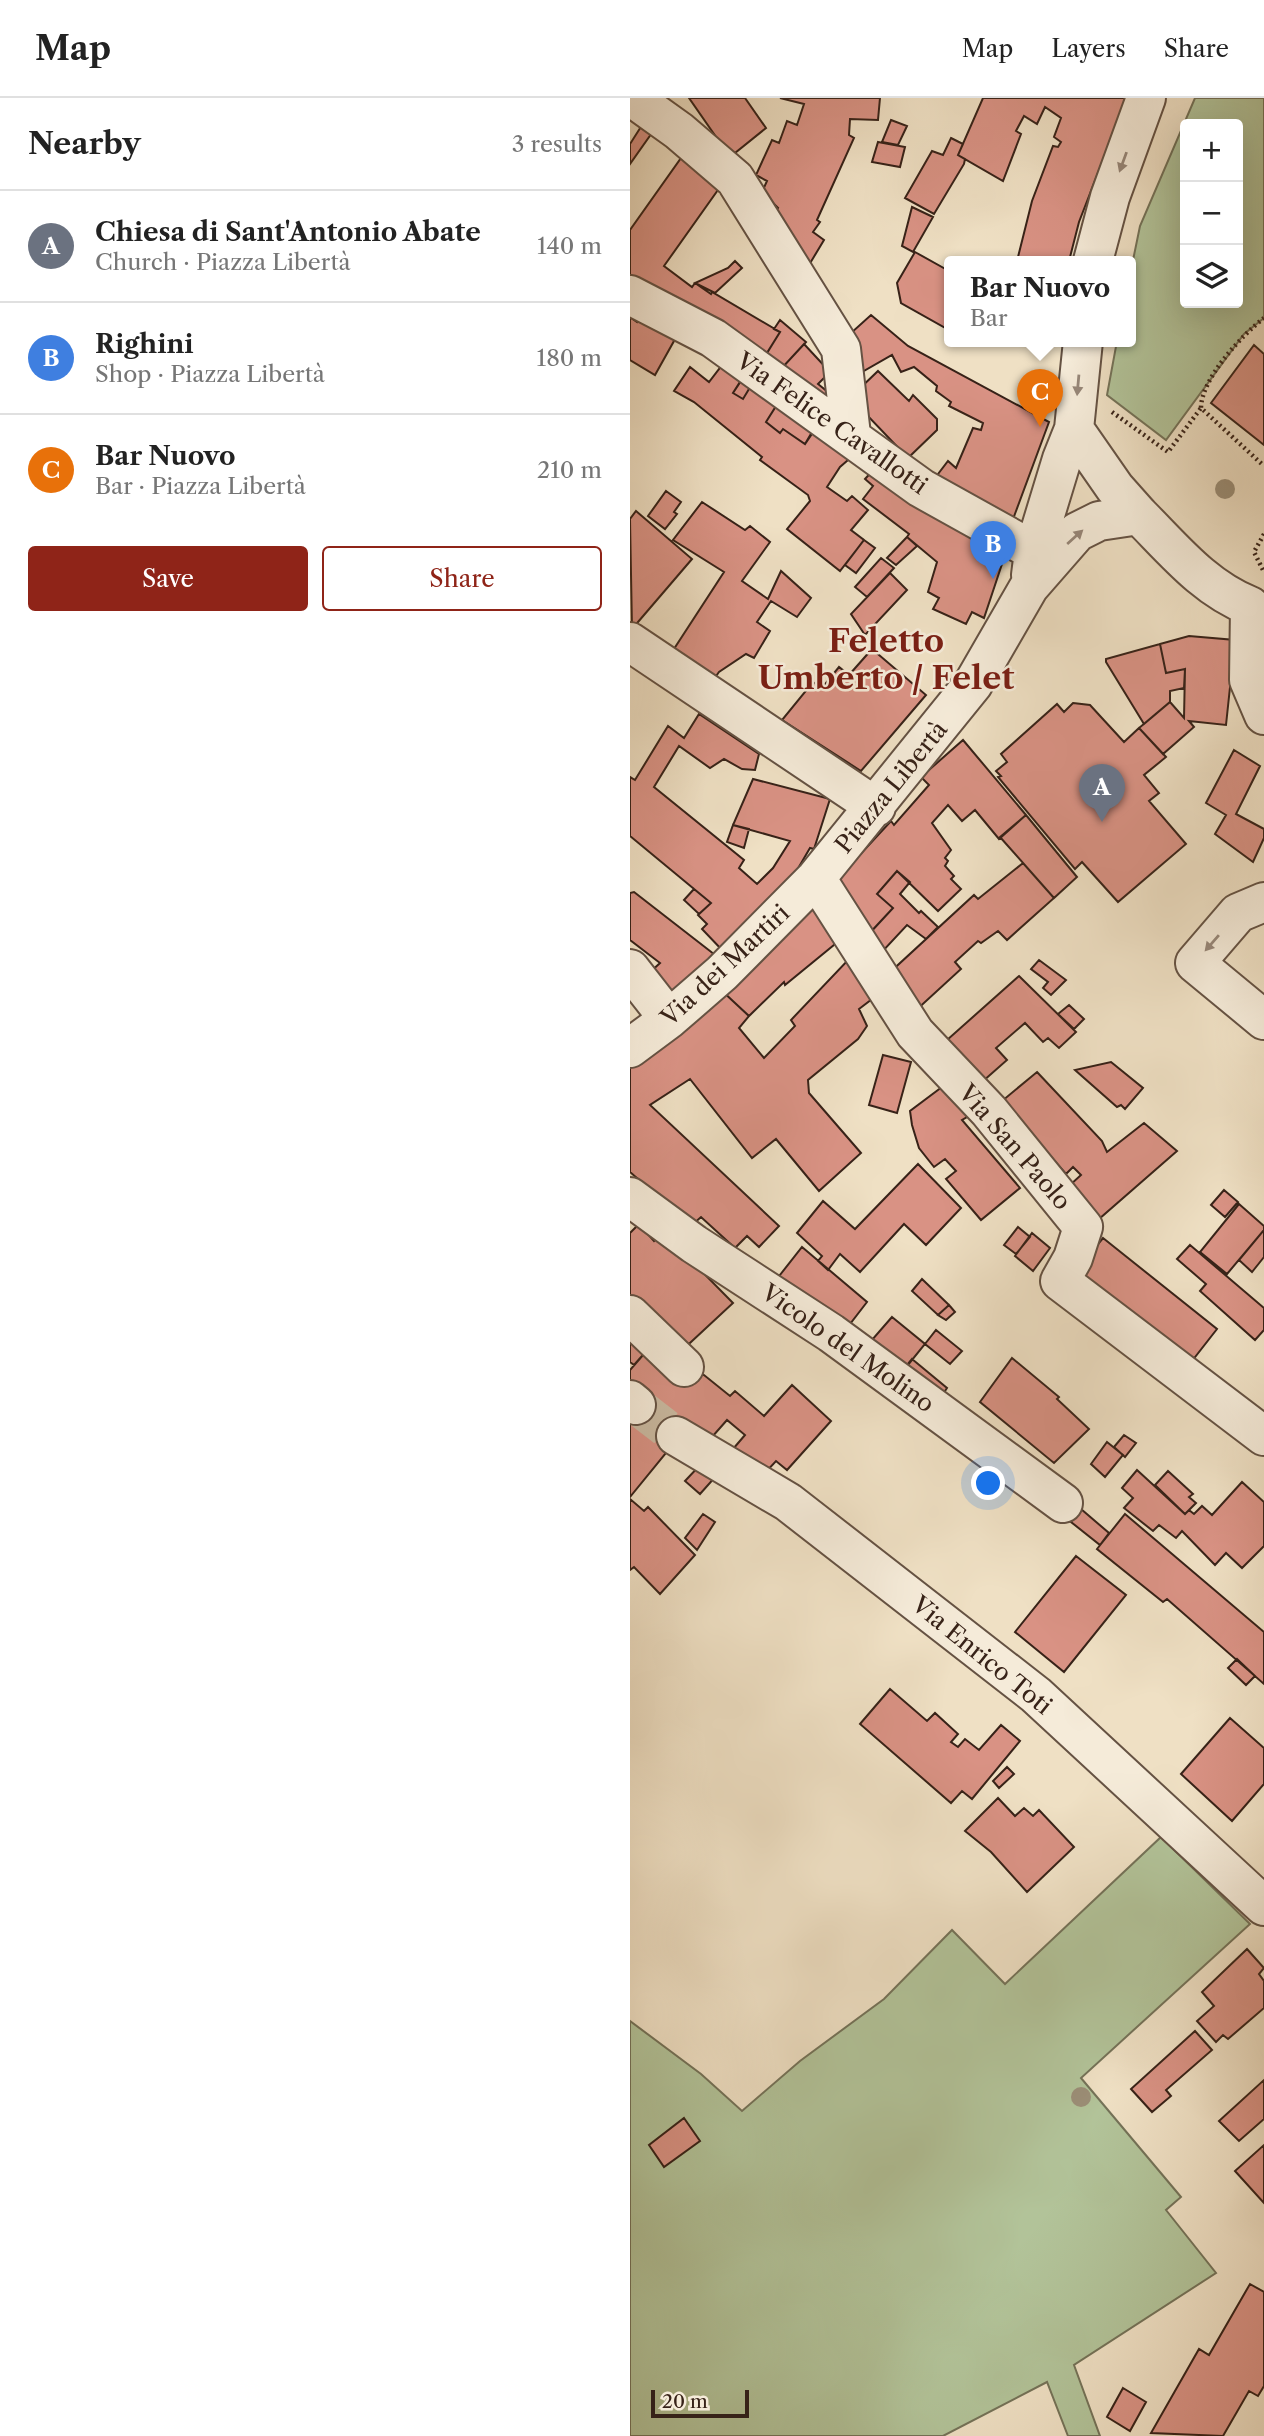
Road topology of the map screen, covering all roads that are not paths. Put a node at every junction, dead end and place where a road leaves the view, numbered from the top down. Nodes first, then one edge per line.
1 (633, 98) edge
2 (1146, 98) edge
3 (1094, 256) edge
4 (630, 295) edge
5 (1082, 347) edge
6 (1074, 429) junction
7 (851, 435) junction
8 (1139, 514) junction
9 (1032, 569) junction
10 (1260, 594) edge
11 (630, 642) edge
12 (1264, 715) edge
13 (876, 807) junction
14 (816, 878) junction
15 (1264, 902) edge
16 (630, 969) edge
17 (669, 1019) junction
18 (1264, 1020) edge
19 (630, 1048) edge
20 (630, 1197) edge
21 (630, 1315) edge
22 (684, 1367) dead end
23 (676, 1436) tunnel mouth
24 (1264, 1436) edge
25 (1063, 1503) dead end
26 (1264, 1906) edge

1 - 7 street
2 -> 3 street
4 - 7 street, Via Felice Cavallotti
5 -> 6 street, Piazza Libertà
6 - 8 street
6 - 9 street, Piazza Libertà
7 - 9 street, Via Felice Cavallotti
9 -> 8 street, Piazza Libertà
8 - 10 street
9 - 13 street, Piazza Libertà
10 - 12 street
11 - 13 street
13 - 14 street, Piazza Libertà
14 - 17 street, Via dei Martiri
14 - 24 street, Via San Paolo
15 -> 18 street
16 - 17 street
17 - 19 street, Via dei Martiri
20 - 25 street, Vicolo del Molino
21 - 22 street
23 - 26 street, Via Enrico Toti

